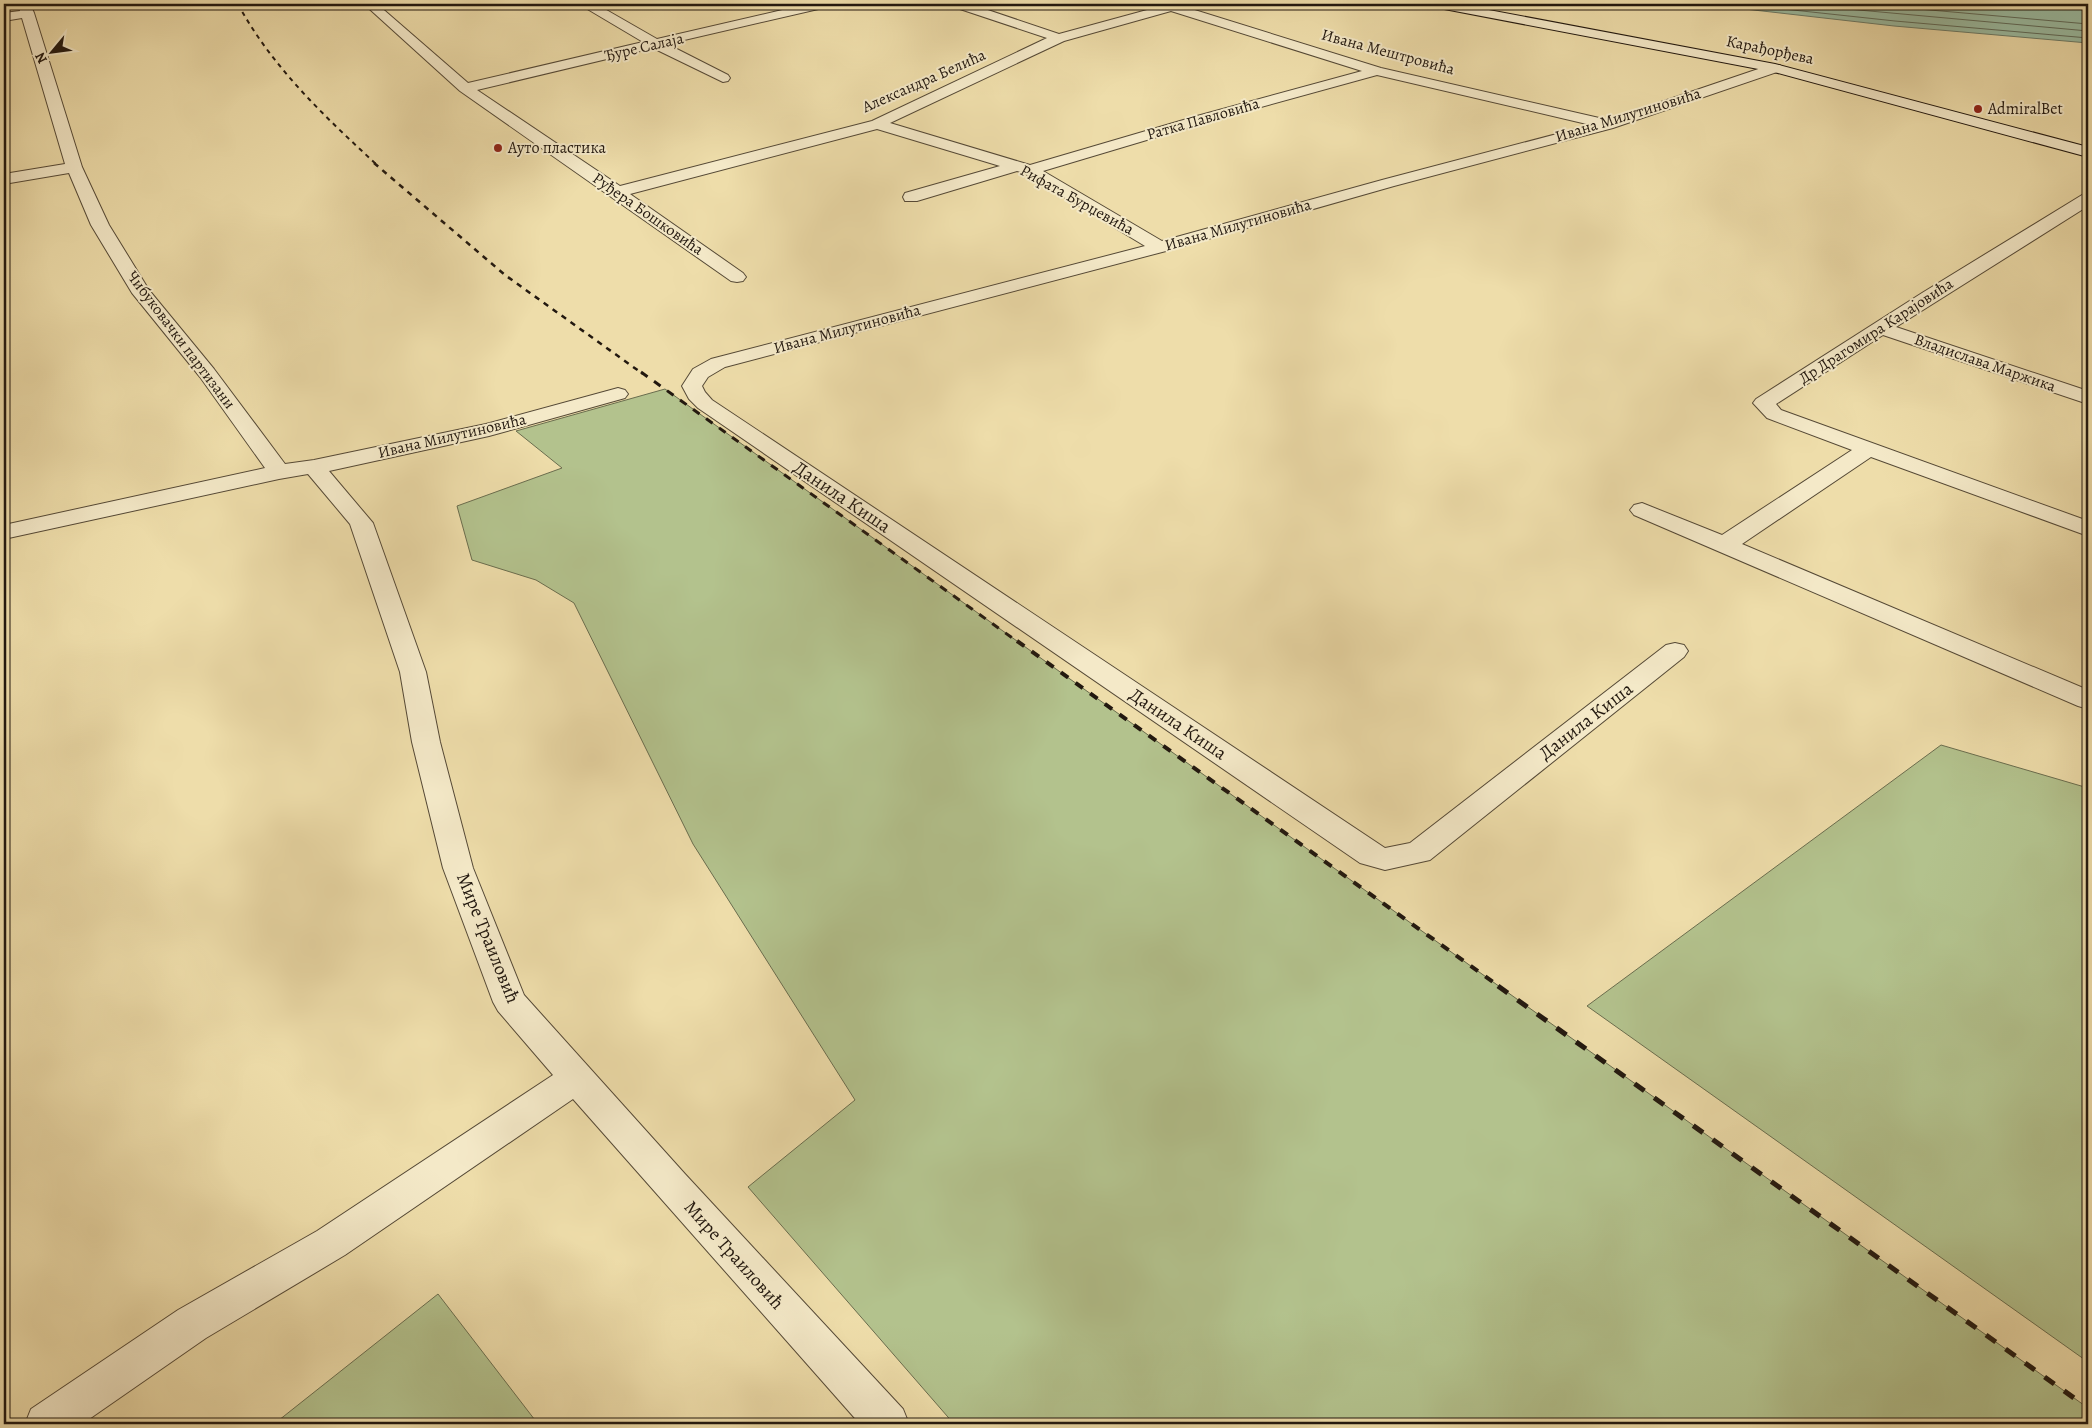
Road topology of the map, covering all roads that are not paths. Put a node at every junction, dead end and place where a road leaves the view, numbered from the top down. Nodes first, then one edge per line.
1 (370, 4) edge
2 (588, 4) edge
3 (820, 4) edge
4 (958, 4) edge
5 (1439, 4) edge
6 (1171, 5) edge
7 (26, 9) edge
8 (4, 17) edge
9 (1059, 38) junction
10 (656, 44) junction
11 (1775, 68) junction
12 (1377, 70) junction
13 (723, 78) dead end
14 (465, 88) junction
15 (877, 124) junction
16 (1608, 124) junction
17 (2088, 152) edge
18 (74, 167) junction
19 (1024, 168) junction
20 (4, 179) edge
21 (618, 192) junction
22 (911, 197) dead end
23 (2088, 199) edge
24 (1160, 247) junction
25 (737, 277) dead end
26 (1881, 328) junction
27 (700, 373) joint
28 (618, 394) dead end
29 (2088, 398) edge
30 (1869, 448) junction
31 (314, 467) junction
32 (279, 472) junction
33 (1642, 510) dead end
34 (2088, 529) edge
35 (4, 532) edge
36 (1724, 545) junction
37 (1675, 651) dead end
38 (2088, 700) edge
39 (576, 1078) junction
40 (46, 1424) edge
41 (888, 1424) edge

1 - 14 street, Руђера Бошковића
2 - 10 street
3 - 10 street, Ђуре Салаја
4 - 9 street
5 - 11 street, Карађорђева
6 - 9 street, Александра Белића
6 - 12 street, Ивана Мештровића
7 - 8 street
7 - 18 street, Чибуковачки партизани
9 - 15 street, Александра Белића
10 - 13 street
10 - 14 street, Ђуре Салаја
11 - 16 street, Ивана Милутиновића
11 - 17 street, Карађорђева
12 - 16 street, Ивана Мештровића
12 - 19 street, Ратка Павловића
14 - 21 street, Руђера Бошковића
15 - 19 street, Рифата Бурџевића
15 - 21 street, Александра Белића
16 - 24 street, Ивана Милутиновића
18 - 20 street
18 - 32 street, Чибуковачки партизани
19 - 22 street, Ратка Павловића
19 - 24 street, Рифата Бурџевића
21 - 25 street, Руђера Бошковића
23 - 26 street, Др Драгомира Карајовића
24 - 27 street, Ивана Милутиновића
26 - 29 street, Владислава Маржика
26 - 30 street, Др Драгомира Карајовића
27 - 37 street, Данила Киша
28 - 31 street, Ивана Милутиновића
30 - 34 street, Др Драгомира Карајовића
30 - 36 street
31 - 32 street
31 - 39 street, Мире Траиловић
32 - 35 street
33 - 36 street
36 - 38 street
39 - 40 street
39 - 41 street, Мире Траиловић

